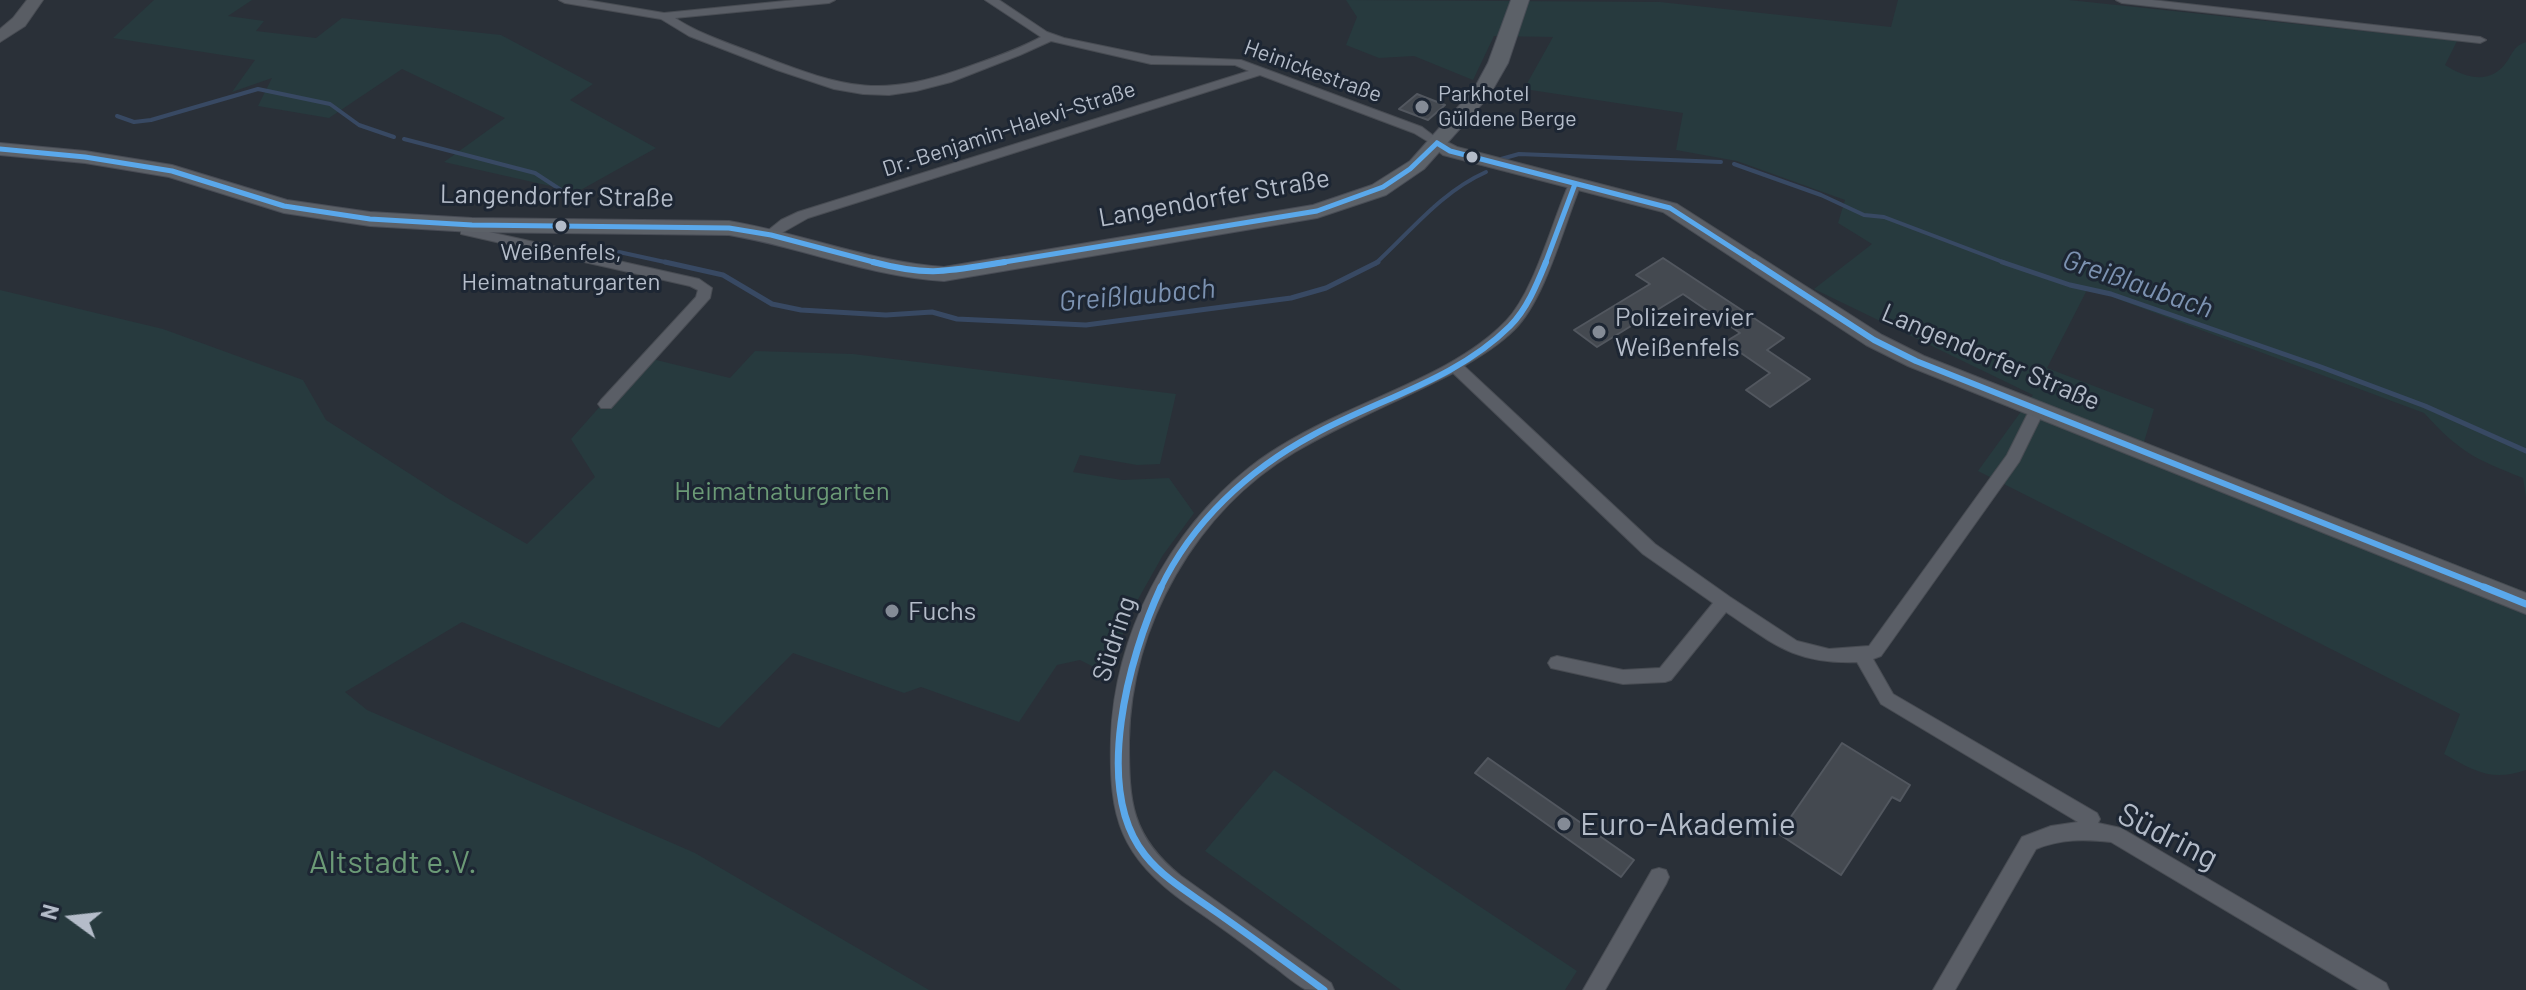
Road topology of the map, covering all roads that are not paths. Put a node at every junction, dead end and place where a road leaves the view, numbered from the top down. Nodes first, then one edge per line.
1 (35, 0) edge
2 (565, 0) edge
3 (829, 0) edge
4 (991, 0) edge
5 (1520, 0) edge
6 (2122, 0) edge
7 (603, 3) edge
8 (2171, 3) edge
9 (664, 16) junction
10 (0, 37) edge
11 (1049, 37) junction
12 (2480, 40) dead end
13 (1263, 70) junction
14 (1437, 143) junction
15 (0, 149) edge
16 (1575, 184) junction
17 (472, 225) junction
18 (771, 235) junction
19 (1454, 365) junction
20 (606, 404) dead end
21 (2037, 409) junction
22 (1724, 602) junction
23 (2526, 604) edge
24 (1862, 655) junction
25 (1557, 663) dead end
26 (2090, 819) dead end
27 (1659, 877) dead end
28 (1324, 990) edge
29 (1593, 990) edge
30 (1943, 990) edge
31 (2379, 990) edge

1 - 10 street
2 - 7 street
3 - 9 street
4 - 11 street, Heinickestraße
5 - 14 main road
6 - 8 street
7 - 9 street
8 - 12 street
9 - 11 street
11 - 13 street, Heinickestraße
13 - 14 street, Heinickestraße
13 - 18 street, Dr.-Benjamin-Halevi-Straße
14 - 16 street, Langendorfer Straße
14 - 18 main road, Langendorfer Straße
15 - 17 main road, Langendorfer Straße
16 - 19 street, Südring
16 - 21 street, Langendorfer Straße
17 - 18 main road, Langendorfer Straße
17 - 20 street
19 - 22 street
19 - 28 street, Südring
21 - 23 street, Langendorfer Straße
21 - 24 street
22 - 24 street
22 - 25 street
24 - 26 street, Südring
27 - 29 street
30 - 31 street, Südring

